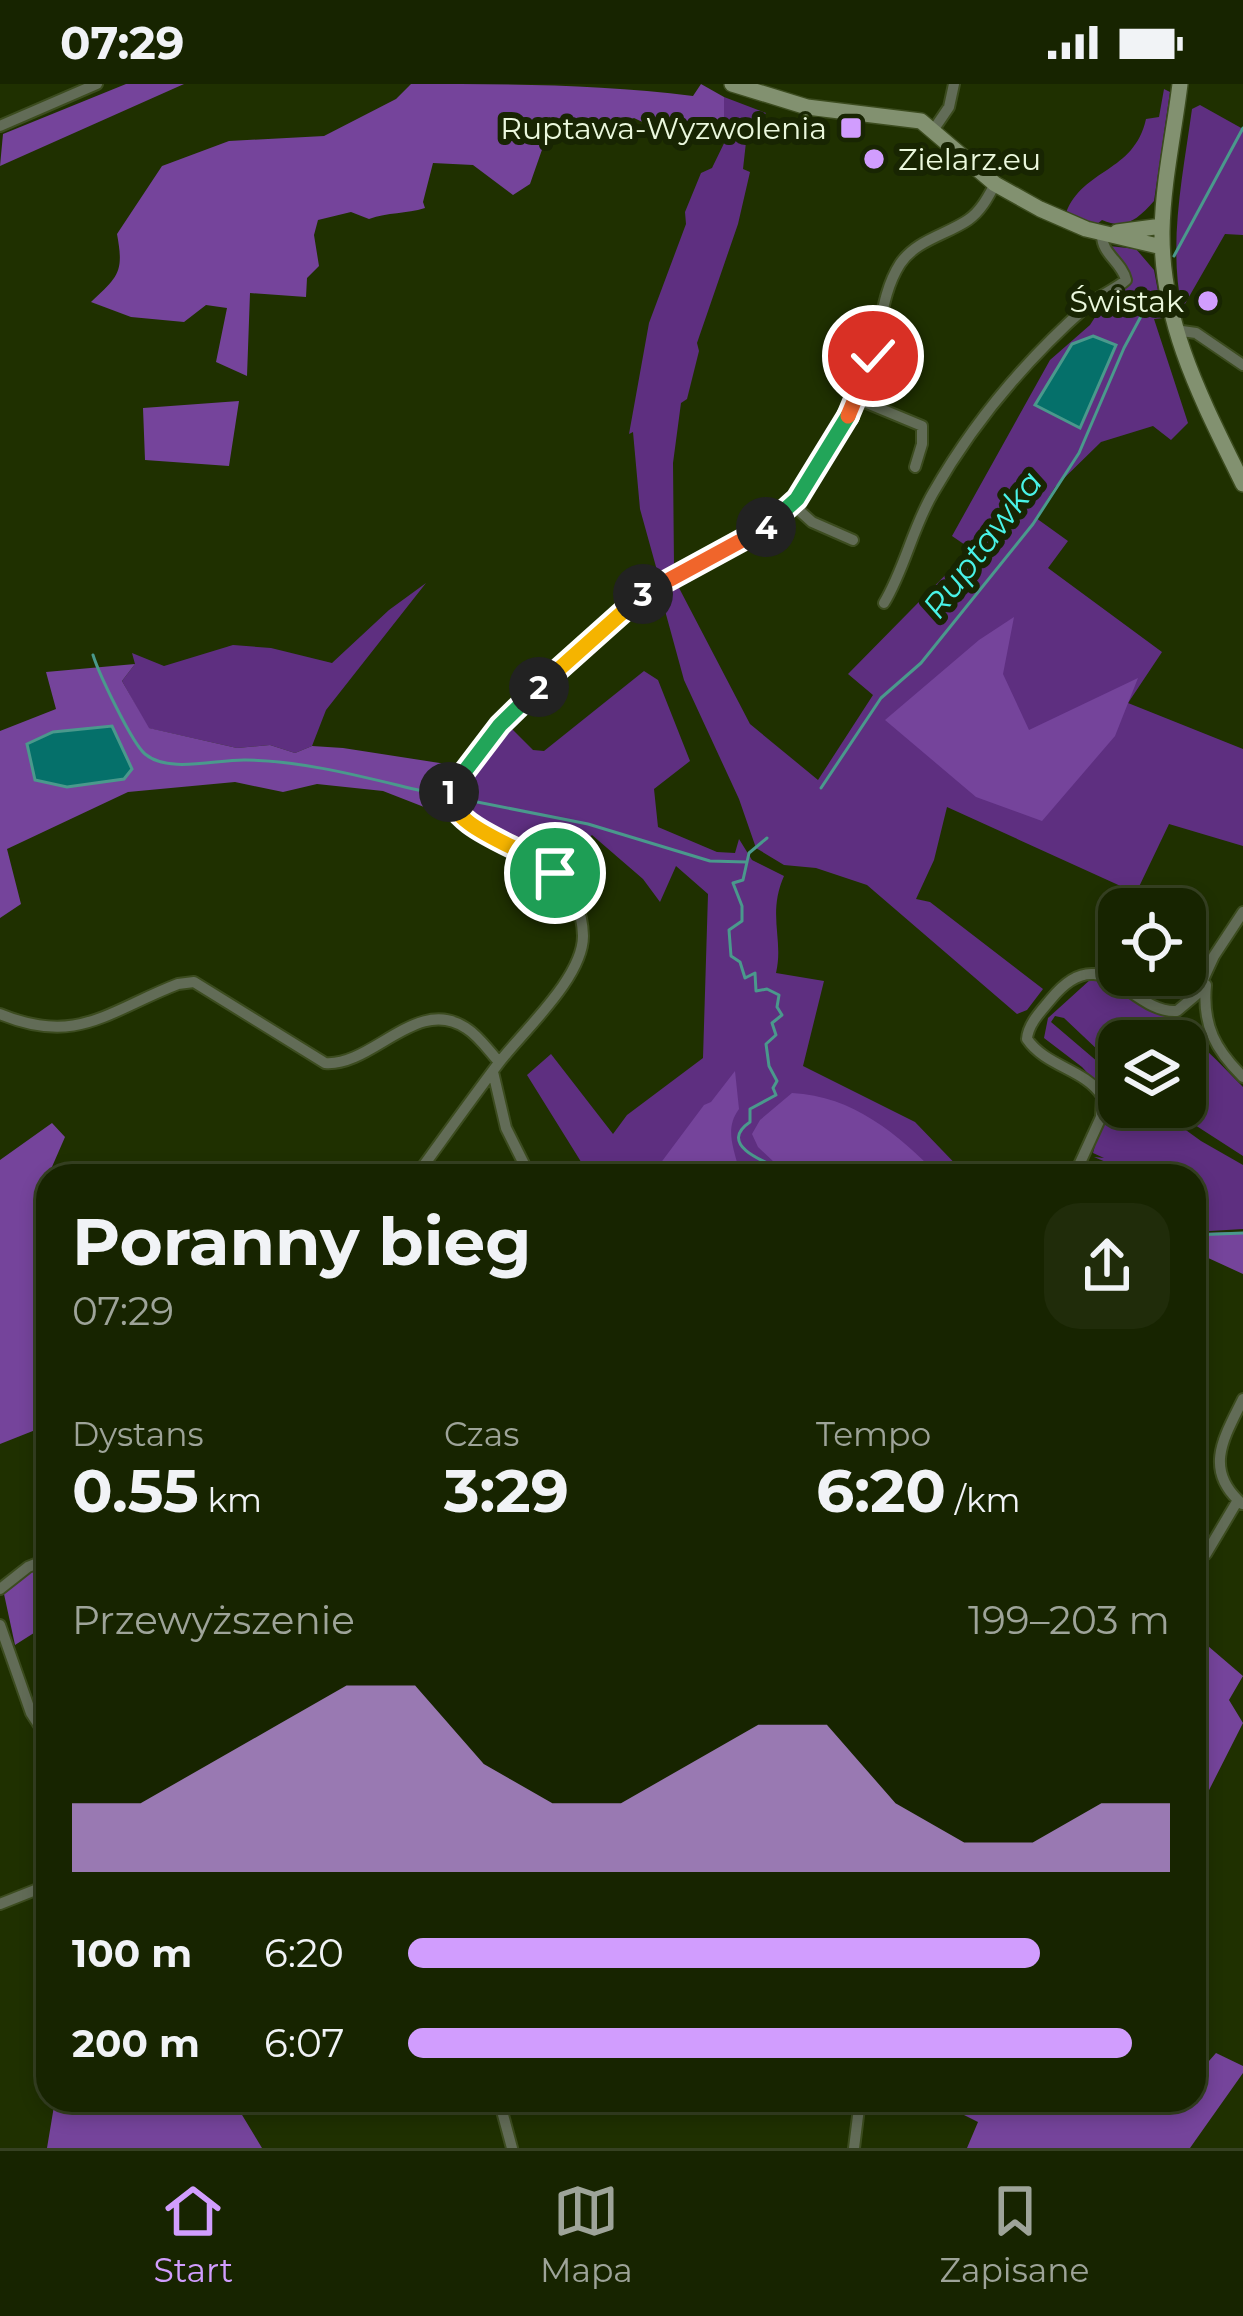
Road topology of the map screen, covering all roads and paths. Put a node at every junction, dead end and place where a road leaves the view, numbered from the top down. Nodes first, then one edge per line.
1 (98, 84) edge
2 (731, 84) edge
3 (954, 84) edge
4 (1180, 84) edge
5 (0, 126) edge
6 (934, 129) junction
7 (995, 184) junction
8 (1162, 226) junction
9 (1102, 234) junction
10 (1162, 247) junction
11 (1174, 330) junction
12 (1243, 364) edge
13 (856, 399) junction
14 (915, 467) dead end
15 (1243, 484) edge
16 (792, 504) junction
17 (853, 540) dead end
18 (884, 603) dead end
19 (1243, 912) edge
20 (1098, 976) edge
21 (1206, 977) edge
22 (1141, 996) edge
23 (1194, 996) edge
24 (1204, 996) edge
25 (0, 1014) edge
26 (496, 1067) junction
27 (1243, 1077) edge
28 (425, 1164) edge
29 (524, 1164) edge
30 (1079, 1164) edge
31 (1243, 1399) edge
32 (1240, 1503) edge
33 (1206, 1554) dead end
34 (36, 1564) edge
35 (0, 1589) edge
36 (0, 1625) edge
37 (36, 1721) edge
38 (36, 1890) edge
39 (0, 1904) edge
40 (502, 2112) edge
41 (858, 2112) edge
42 (512, 2148) edge
43 (854, 2148) edge

1 - 5 street
2 - 6 street
3 - 6 street
4 - 8 street
6 - 7 street
7 - 9 street
7 - 13 street
8 - 9 street
8 - 10 street
9 - 10 street
9 - 18 street
10 - 11 street
11 - 12 street
11 - 15 street
13 - 14 street
13 - 16 street
16 - 17 street
16 - 26 street
19 - 21 street
20 - 30 street
22 - 23 street
24 - 27 street
25 - 26 street
26 - 28 street
26 - 29 street
31 - 32 street
32 - 33 street
34 - 35 street
36 - 37 street
38 - 39 street
40 - 42 street
41 - 43 street

